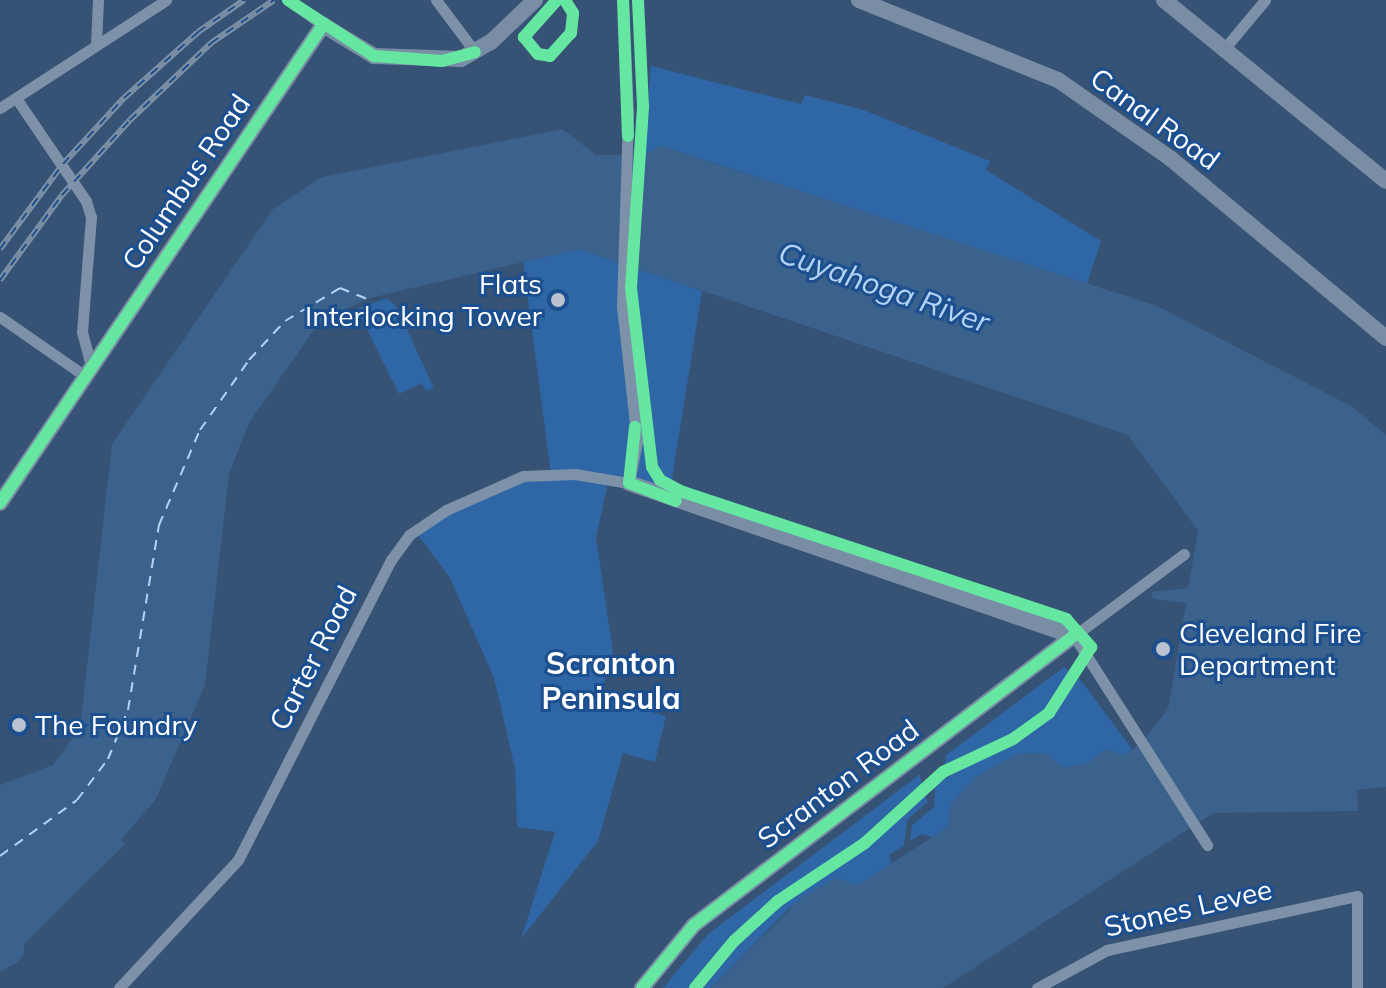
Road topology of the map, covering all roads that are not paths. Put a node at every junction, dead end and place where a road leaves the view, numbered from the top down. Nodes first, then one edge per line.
1 (98, 0) edge
2 (166, 0) edge
3 (288, 0) edge
4 (436, 0) edge
5 (535, 0) edge
6 (623, 0) edge
7 (859, 0) edge
8 (1164, 0) edge
9 (1265, 0) edge
10 (323, 25) junction
11 (96, 45) junction
12 (1224, 49) junction
13 (475, 52) junction
14 (16, 98) junction
15 (0, 108) edge
16 (1386, 181) edge
17 (0, 317) edge
18 (1386, 338) edge
19 (88, 371) junction
20 (629, 483) junction
21 (0, 503) edge
22 (1184, 554) dead end
23 (1074, 636) junction
24 (1207, 845) dead end
25 (119, 988) edge
26 (642, 988) edge
27 (1037, 988) edge
28 (1357, 988) edge

1 - 11 street
2 - 11 street
3 - 10 street
4 - 13 street
5 - 13 street
6 - 20 street
7 - 18 street, Canal Road
8 - 12 street
9 - 12 street
10 - 13 street
10 - 19 street, Columbus Road
11 - 14 street
12 - 16 street
14 - 15 street
14 - 19 street
17 - 19 street
19 - 21 street, Columbus Road
20 - 23 street, Carter Road
20 - 25 street, Carter Road
22 - 23 street, Scranton Road
23 - 24 street
23 - 26 street, Scranton Road
27 - 28 street, Stones Levee

